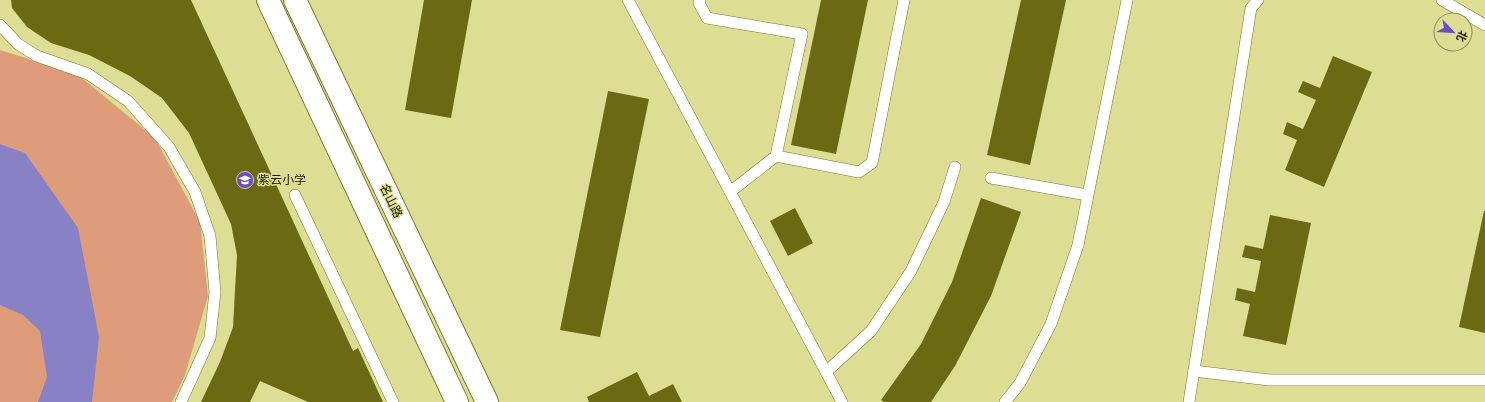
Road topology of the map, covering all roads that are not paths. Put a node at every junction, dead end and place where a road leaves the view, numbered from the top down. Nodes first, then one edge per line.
1 (268, 0) edge
2 (295, 0) edge
3 (628, 0) edge
4 (700, 0) edge
5 (904, 0) edge
6 (1127, 0) edge
7 (1258, 0) edge
8 (1442, 0) edge
9 (0, 25) edge
10 (1485, 25) edge
11 (776, 156) junction
12 (955, 167) dead end
13 (991, 178) dead end
14 (730, 192) junction
15 (295, 195) dead end
16 (1087, 195) junction
17 (1194, 371) junction
18 (826, 372) junction
19 (1485, 380) edge
20 (181, 402) edge
21 (393, 402) edge
22 (457, 402) edge
23 (487, 402) edge
24 (842, 402) edge
25 (1004, 402) edge
26 (1189, 402) edge

1 - 22 street
2 - 23 street, 名山路
3 - 14 lane
4 - 11 lane
5 - 11 lane
6 - 16 lane
7 - 17 lane
8 - 10 lane
9 - 20 lane
11 - 14 lane
12 - 18 lane
13 - 16 lane
14 - 18 lane
15 - 21 lane
16 - 25 lane
17 - 19 lane
17 - 26 lane
18 - 24 lane

